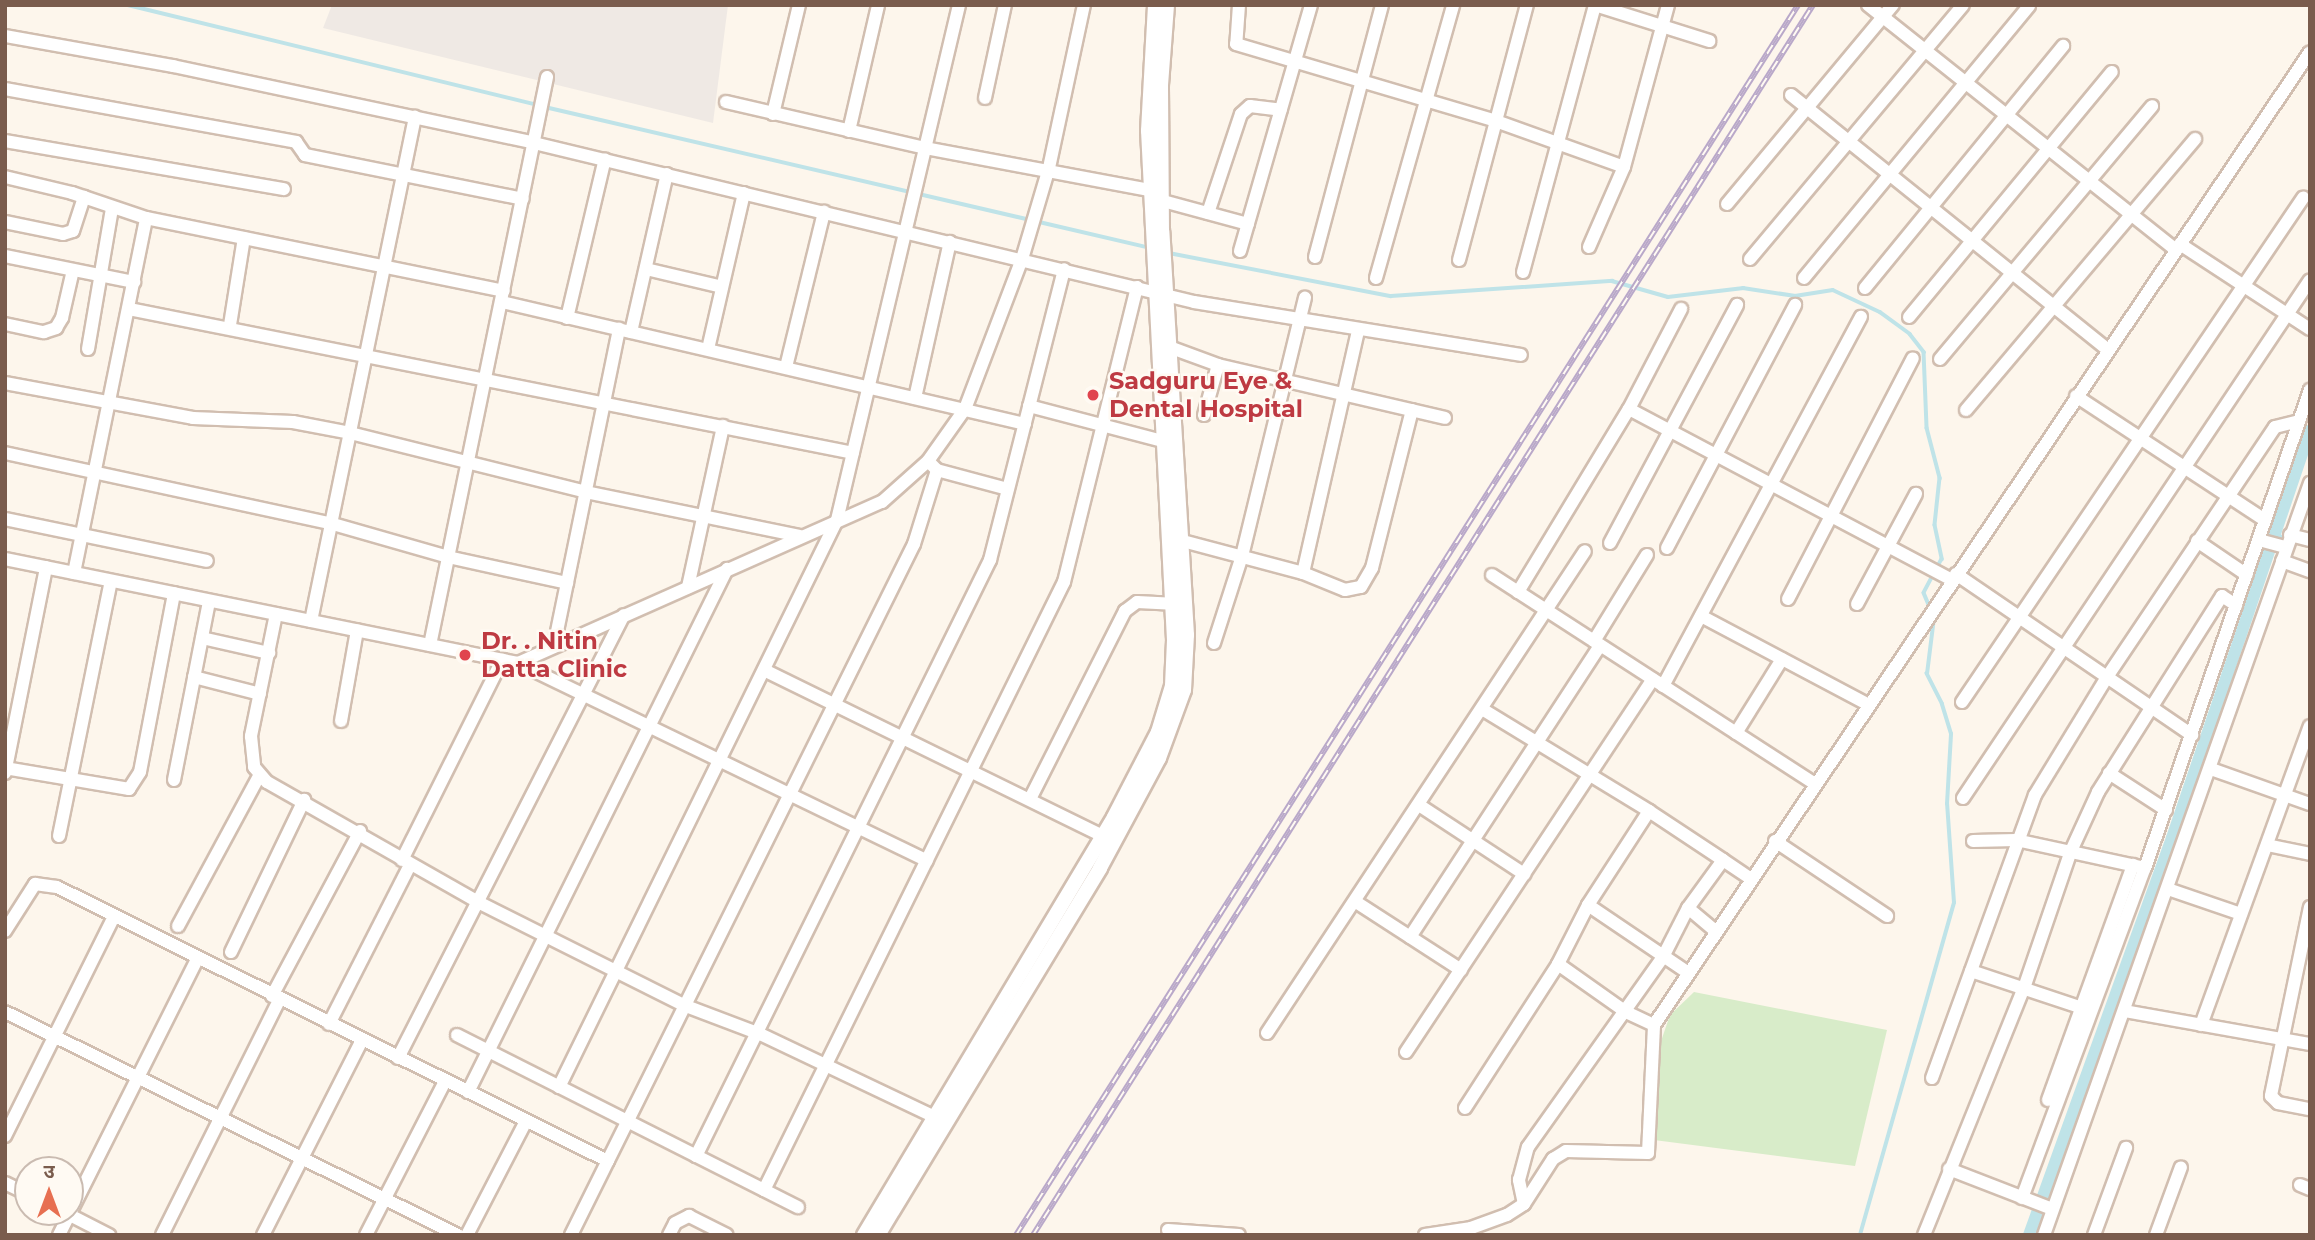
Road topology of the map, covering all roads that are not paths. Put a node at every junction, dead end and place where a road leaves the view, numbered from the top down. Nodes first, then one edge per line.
1 (799, 5) edge
2 (878, 5) edge
3 (959, 5) edge
4 (1005, 5) edge
5 (1084, 5) edge
6 (1155, 5) edge
7 (1167, 5) edge
8 (1239, 5) edge
9 (1311, 5) edge
10 (1382, 5) edge
11 (1453, 5) edge
12 (1527, 5) edge
13 (1595, 5) edge
14 (1668, 5) edge
15 (1868, 5) edge
16 (1893, 5) edge
17 (1963, 5) edge
18 (2029, 6) edge
19 (1883, 17) junction
20 (1661, 27) junction
21 (5, 36) edge
22 (1709, 41) dead end
23 (2063, 46) dead end
24 (1925, 51) junction
25 (2310, 52) edge
26 (1295, 61) junction
27 (2112, 72) dead end
28 (547, 78) dead end
29 (1361, 79) junction
30 (1966, 83) junction
31 (5, 89) edge
32 (1791, 95) dead end
33 (985, 98) dead end
34 (1427, 100) junction
35 (726, 102) dead end
36 (2152, 106) dead end
37 (1807, 108) junction
38 (1281, 110) junction
39 (773, 114) junction
40 (2006, 116) junction
41 (415, 117) junction
42 (1493, 120) junction
43 (849, 131) junction
44 (2194, 139) dead end
45 (5, 141) edge
46 (1849, 141) junction
47 (534, 143) junction
48 (1560, 144) junction
49 (925, 148) junction
50 (2048, 149) junction
51 (605, 159) junction
52 (1624, 167) junction
53 (1049, 168) junction
54 (404, 173) junction
55 (667, 174) junction
56 (1890, 174) junction
57 (5, 177) edge
58 (2089, 181) junction
59 (284, 190) dead end
60 (1150, 190) junction
61 (744, 193) junction
62 (84, 197) junction
63 (2303, 198) dead end
64 (523, 199) junction
65 (1163, 201) junction
66 (1727, 205) dead end
67 (112, 208) junction
68 (1931, 208) junction
69 (824, 212) junction
70 (1208, 214) junction
71 (2131, 215) junction
72 (146, 218) junction
73 (5, 222) edge
74 (1248, 225) junction
75 (905, 231) junction
76 (1158, 233) junction
77 (244, 237) junction
78 (1972, 241) junction
79 (950, 242) junction
80 (1589, 247) dead end
81 (2178, 247) junction
82 (1240, 251) dead end
83 (5, 256) edge
84 (1315, 257) dead end
85 (1022, 259) junction
86 (1750, 259) dead end
87 (1459, 260) dead end
88 (384, 266) junction
89 (646, 269) junction
90 (73, 270) junction
91 (1065, 270) junction
92 (1523, 272) dead end
93 (2012, 273) junction
94 (101, 275) junction
95 (1376, 278) dead end
96 (1804, 278) dead end
97 (2310, 280) edge
98 (134, 282) junction
99 (2244, 286) junction
100 (722, 287) junction
101 (1137, 287) junction
102 (1865, 288) dead end
103 (1161, 293) junction
104 (503, 297) junction
105 (1305, 298) dead end
106 (1737, 304) dead end
107 (1795, 305) dead end
108 (2054, 306) junction
109 (129, 309) junction
110 (1681, 309) dead end
111 (2287, 314) junction
112 (567, 317) junction
113 (1861, 317) dead end
114 (1909, 317) dead end
115 (1299, 320) junction
116 (5, 324) edge
117 (230, 326) junction
118 (2310, 329) edge
119 (1358, 330) junction
120 (625, 331) junction
121 (1169, 347) junction
122 (88, 349) dead end
123 (708, 349) junction
124 (2108, 350) junction
125 (366, 353) junction
126 (1521, 355) dead end
127 (1913, 358) dead end
128 (1940, 359) dead end
129 (1218, 365) junction
130 (786, 367) junction
131 (486, 378) junction
132 (1283, 380) junction
133 (5, 383) edge
134 (869, 386) junction
135 (2310, 390) edge
136 (1346, 395) junction
137 (2076, 396) junction
138 (915, 398) junction
139 (604, 402) junction
140 (109, 404) junction
141 (1029, 406) junction
142 (965, 409) junction
143 (1629, 409) junction
144 (1412, 410) junction
145 (1966, 410) dead end
146 (1204, 415) dead end
147 (1445, 418) dead end
148 (2299, 421) junction
149 (1025, 424) junction
150 (723, 426) junction
151 (1103, 426) junction
152 (1672, 431) junction
153 (350, 433) junction
154 (2141, 438) junction
155 (1162, 441) junction
156 (5, 453) edge
157 (853, 453) junction
158 (1717, 455) junction
159 (470, 460) junction
160 (933, 466) junction
161 (2185, 467) junction
162 (95, 473) junction
163 (2310, 483) edge
164 (1773, 485) junction
165 (1008, 489) junction
166 (586, 492) junction
167 (1916, 494) dead end
168 (2228, 495) junction
169 (1830, 515) junction
170 (704, 516) junction
171 (5, 519) edge
172 (837, 520) junction
173 (2265, 520) junction
174 (332, 524) junction
175 (82, 535) junction
176 (800, 537) junction
177 (1179, 540) junction
178 (2259, 540) junction
179 (2310, 540) edge
180 (2197, 541) junction
181 (1610, 543) dead end
182 (2287, 545) junction
183 (1888, 546) junction
184 (1667, 548) dead end
185 (1584, 551) dead end
186 (1647, 555) dead end
187 (1242, 556) junction
188 (448, 557) junction
189 (5, 559) edge
190 (206, 561) dead end
191 (46, 568) junction
192 (727, 569) junction
193 (2310, 571) edge
194 (74, 573) junction
195 (1303, 573) junction
196 (1492, 575) dead end
197 (2247, 575) junction
198 (1950, 576) junction
199 (111, 581) junction
200 (567, 583) junction
201 (688, 587) junction
202 (1518, 592) junction
203 (174, 593) junction
204 (1788, 599) dead end
205 (209, 601) junction
206 (1172, 604) junction
207 (1857, 604) dead end
208 (2236, 605) junction
209 (1546, 610) junction
210 (276, 614) junction
211 (624, 615) junction
212 (1701, 616) junction
213 (2020, 618) junction
214 (311, 621) junction
215 (357, 631) junction
216 (202, 638) junction
217 (1214, 643) dead end
218 (1597, 643) junction
219 (429, 645) junction
220 (554, 646) junction
221 (2064, 648) junction
222 (269, 653) junction
223 (1782, 659) junction
224 (502, 660) junction
225 (518, 663) junction
226 (764, 670) junction
227 (194, 677) junction
228 (2107, 677) junction
229 (1658, 682) junction
230 (260, 694) junction
231 (584, 695) junction
232 (5, 699) edge
233 (19, 702) junction
234 (1962, 702) dead end
235 (835, 704) junction
236 (1867, 704) junction
237 (2150, 706) junction
238 (1482, 709) junction
239 (341, 720) dead end
240 (2310, 726) edge
241 (651, 727) junction
242 (1736, 733) junction
243 (2192, 735) junction
244 (902, 737) junction
245 (1536, 744) junction
246 (719, 760) junction
247 (2211, 769) junction
248 (6, 770) edge
249 (971, 770) junction
250 (2109, 773) junction
251 (259, 776) junction
252 (1588, 776) junction
253 (71, 780) junction
254 (174, 780) dead end
255 (1814, 783) junction
256 (790, 795) junction
257 (2285, 795) junction
258 (1963, 798) dead end
259 (1030, 799) junction
260 (303, 800) junction
261 (2310, 804) edge
262 (1419, 805) junction
263 (2166, 810) junction
264 (1649, 811) junction
265 (859, 828) junction
266 (359, 831) junction
267 (59, 836) dead end
268 (1103, 836) junction
269 (2016, 840) junction
270 (1473, 841) junction
271 (1775, 841) junction
272 (1973, 841) dead end
273 (2267, 845) junction
274 (2071, 851) junction
275 (2310, 854) edge
276 (1723, 860) junction
277 (927, 861) junction
278 (406, 863) junction
279 (2139, 867) junction
280 (1524, 874) junction
281 (1749, 878) junction
282 (2168, 889) junction
283 (478, 902) junction
284 (1356, 902) junction
285 (1588, 905) junction
286 (2310, 907) edge
287 (1688, 908) junction
288 (2241, 914) junction
289 (1887, 916) dead end
290 (113, 918) junction
291 (178, 926) dead end
292 (1714, 930) junction
293 (5, 931) edge
294 (546, 936) junction
295 (1410, 937) junction
296 (231, 952) dead end
297 (1663, 957) junction
298 (197, 960) junction
299 (1558, 964) junction
300 (1461, 970) junction
301 (616, 971) junction
302 (1971, 971) junction
303 (1687, 972) junction
304 (2024, 989) junction
305 (276, 998) junction
306 (686, 1006) junction
307 (2082, 1008) junction
308 (2124, 1011) junction
309 (5, 1012) edge
310 (1626, 1012) junction
311 (329, 1024) junction
312 (1654, 1025) junction
313 (2201, 1025) junction
314 (1267, 1033) dead end
315 (760, 1034) junction
316 (457, 1035) dead end
317 (55, 1039) junction
318 (2282, 1039) junction
319 (362, 1040) junction
320 (2310, 1044) edge
321 (488, 1051) junction
322 (1406, 1052) dead end
323 (398, 1058) junction
324 (826, 1067) junction
325 (1932, 1078) dead end
326 (137, 1079) junction
327 (445, 1081) junction
328 (559, 1087) junction
329 (468, 1092) junction
330 (2048, 1100) dead end
331 (1465, 1108) dead end
332 (2310, 1109) edge
333 (222, 1120) junction
334 (941, 1120) junction
335 (526, 1121) junction
336 (629, 1122) junction
337 (5, 1136) edge
338 (2126, 1148) dead end
339 (696, 1156) junction
340 (301, 1159) junction
341 (608, 1161) junction
342 (2180, 1167) dead end
343 (1949, 1169) junction
344 (84, 1179) edge
345 (764, 1190) junction
346 (383, 1199) junction
347 (2025, 1199) junction
348 (1524, 1204) junction
349 (799, 1207) dead end
350 (2049, 1208) junction
351 (84, 1222) edge
352 (1168, 1230) dead end
353 (1471, 1231) edge
354 (2048, 1233) edge
355 (109, 1235) edge
356 (162, 1235) edge
357 (263, 1235) edge
358 (366, 1235) edge
359 (458, 1235) edge
360 (467, 1235) edge
361 (571, 1235) edge
362 (669, 1235) edge
363 (727, 1235) edge
364 (864, 1235) edge
365 (878, 1235) edge
366 (1239, 1235) edge
367 (1425, 1235) edge
368 (1924, 1235) edge
369 (2094, 1235) edge
370 (2157, 1235) edge

1 - 39 street
2 - 43 street
3 - 49 street
4 - 33 street
5 - 53 street
6 - 60 street
7 - 65 street
8 - 26 street
9 - 26 street
10 - 29 street
11 - 34 street
12 - 42 street
13 - 20 street
13 - 48 street
14 - 20 street
15 - 19 street
16 - 19 street
17 - 24 street
18 - 30 street
19 - 24 street
19 - 37 street
20 - 22 street
20 - 52 street
21 - 41 street
23 - 40 street
24 - 30 street
24 - 46 street
25 - 81 street
26 - 29 street
26 - 38 street
27 - 50 street
28 - 47 street
29 - 34 street
29 - 84 street
30 - 40 street
30 - 56 street
31 - 54 street
32 - 37 street
34 - 42 street
34 - 95 street
35 - 39 street
36 - 58 street
37 - 46 street
37 - 66 street
38 - 70 street
38 - 74 street
39 - 43 street
40 - 50 street
40 - 68 street
41 - 47 street
41 - 54 street
42 - 48 street
42 - 87 street
43 - 49 street
44 - 71 street
45 - 59 street
46 - 56 street
46 - 86 street
47 - 51 street
47 - 64 street
48 - 52 street
48 - 92 street
49 - 53 street
49 - 75 street
50 - 58 street
50 - 78 street
51 - 55 street
51 - 112 street
52 - 80 street
53 - 60 street
53 - 85 street
54 - 64 street
54 - 88 street
55 - 61 street
55 - 89 street
56 - 68 street
56 - 96 street
57 - 62 street
58 - 71 street
58 - 93 street
60 - 76 street
61 - 69 street
61 - 100 street
62 - 67 street
62 - 73 street
63 - 99 street
64 - 104 street
65 - 70 street
65 - 76 street
67 - 72 street
67 - 94 street
68 - 78 street
68 - 102 street
69 - 75 street
69 - 130 street
70 - 74 street
71 - 81 street
71 - 108 street
72 - 77 street
72 - 98 street
74 - 82 street
75 - 79 street
75 - 134 street
76 - 103 street
77 - 88 street
77 - 117 street
78 - 93 street
78 - 114 street
79 - 85 street
79 - 138 street
81 - 99 street
81 - 124 street
83 - 90 street
85 - 91 street
85 - 142 street
88 - 104 street
88 - 125 street
89 - 100 street
89 - 120 street
90 - 94 street
90 - 116 street
91 - 101 street
91 - 141 street
93 - 108 street
93 - 128 street
94 - 98 street
94 - 122 street
97 - 111 street
98 - 109 street
99 - 111 street
99 - 154 street
100 - 123 street
101 - 103 street
101 - 151 street
103 - 115 street
103 - 121 street
103 - 155 street
104 - 112 street
104 - 131 street
105 - 115 street
106 - 152 street
107 - 158 street
108 - 124 street
108 - 145 street
109 - 117 street
109 - 140 street
110 - 143 street
111 - 118 street
111 - 161 street
112 - 120 street
113 - 164 street
115 - 119 street
115 - 132 street
117 - 125 street
119 - 126 street
119 - 136 street
120 - 123 street
120 - 139 street
121 - 129 street
121 - 177 street
123 - 130 street
124 - 137 street
125 - 131 street
125 - 153 street
127 - 169 street
129 - 132 street
129 - 146 street
130 - 134 street
131 - 139 street
131 - 159 street
132 - 136 street
132 - 187 street
133 - 140 street
134 - 138 street
134 - 157 street
135 - 148 street
136 - 144 street
136 - 195 street
137 - 154 street
137 - 198 street
138 - 142 street
139 - 150 street
139 - 166 street
140 - 153 street
140 - 162 street
141 - 149 street
141 - 151 street
142 - 149 street
142 - 160 street
143 - 152 street
143 - 202 street
144 - 147 street
144 - 195 street
148 - 168 street
148 - 173 street
149 - 165 street
150 - 157 street
150 - 170 street
151 - 155 street
151 - 249 street
152 - 158 street
152 - 181 street
153 - 159 street
153 - 174 street
154 - 161 street
154 - 213 street
155 - 206 street
156 - 162 street
157 - 172 street
158 - 164 street
158 - 184 street
159 - 166 street
159 - 188 street
160 - 165 street
160 - 172 street
160 - 235 street
161 - 168 street
161 - 221 street
162 - 174 street
162 - 175 street
163 - 182 street
164 - 169 street
164 - 212 street
165 - 244 street
166 - 170 street
166 - 200 street
167 - 183 street
168 - 173 street
168 - 180 street
169 - 183 street
169 - 204 street
170 - 176 street
170 - 201 street
171 - 175 street
172 - 176 street
172 - 226 street
173 - 178 street
174 - 188 street
174 - 214 street
175 - 190 street
175 - 194 street
176 - 192 street
177 - 187 street
177 - 334 street
178 - 182 street
178 - 197 street
179 - 182 street
180 - 197 street
180 - 228 street
182 - 193 street
182 - 247 street
183 - 198 street
183 - 207 street
185 - 209 street
186 - 218 street
187 - 195 street
187 - 217 street
188 - 200 street
188 - 219 street
189 - 191 street
191 - 194 street
191 - 233 street
192 - 201 street
192 - 241 street
194 - 199 street
196 - 202 street
197 - 208 street
198 - 213 street
198 - 236 street
199 - 203 street
199 - 253 street
200 - 220 street
201 - 211 street
202 - 209 street
203 - 205 street
203 - 253 street
205 - 210 street
205 - 216 street
206 - 259 street
206 - 268 street
208 - 237 street
208 - 243 street
209 - 218 street
209 - 238 street
210 - 214 street
210 - 222 street
211 - 220 street
211 - 231 street
212 - 223 street
212 - 229 street
213 - 221 street
213 - 234 street
214 - 215 street
215 - 219 street
215 - 239 street
216 - 222 street
216 - 227 street
218 - 229 street
218 - 245 street
219 - 224 street
220 - 225 street
221 - 228 street
221 - 258 street
222 - 230 street
223 - 236 street
223 - 242 street
224 - 225 street
224 - 278 street
225 - 231 street
226 - 235 street
226 - 246 street
227 - 230 street
227 - 254 street
228 - 237 street
228 - 269 street
229 - 242 street
229 - 252 street
230 - 251 street
231 - 241 street
231 - 283 street
232 - 233 street
233 - 248 street
235 - 244 street
235 - 256 street
236 - 255 street
237 - 243 street
237 - 250 street
238 - 245 street
238 - 262 street
240 - 257 street
241 - 246 street
241 - 294 street
242 - 255 street
243 - 263 street
244 - 249 street
244 - 265 street
245 - 252 street
245 - 270 street
246 - 256 street
246 - 301 street
247 - 257 street
247 - 282 street
248 - 253 street
249 - 259 street
249 - 277 street
250 - 263 street
250 - 274 street
251 - 260 street
251 - 291 street
252 - 264 street
252 - 280 street
253 - 267 street
255 - 271 street
256 - 265 street
256 - 306 street
257 - 261 street
257 - 273 street
259 - 268 street
260 - 266 street
260 - 296 street
262 - 270 street
262 - 284 street
263 - 279 street
264 - 276 street
264 - 285 street
265 - 277 street
265 - 315 street
266 - 278 street
266 - 305 street
268 - 334 street
269 - 272 street
269 - 274 street
269 - 302 street
270 - 280 street
270 - 295 street
271 - 281 street
271 - 289 street
273 - 275 street
273 - 288 street
274 - 279 street
274 - 304 street
276 - 281 street
276 - 287 street
277 - 324 street
278 - 283 street
278 - 311 street
279 - 307 street
279 - 347 street
280 - 300 street
281 - 292 street
282 - 288 street
282 - 308 street
283 - 294 street
283 - 323 street
284 - 295 street
284 - 314 street
285 - 297 street
285 - 299 street
286 - 318 street
287 - 292 street
287 - 297 street
288 - 313 street
290 - 293 street
290 - 298 street
290 - 317 street
292 - 303 street
294 - 301 street
294 - 321 street
295 - 300 street
297 - 303 street
297 - 310 street
298 - 305 street
298 - 326 street
299 - 310 street
299 - 331 street
300 - 322 street
301 - 306 street
301 - 328 street
302 - 304 street
302 - 325 street
303 - 312 street
304 - 307 street
304 - 343 street
305 - 311 street
305 - 333 street
306 - 315 street
306 - 336 street
307 - 330 street
308 - 313 street
308 - 350 street
309 - 317 street
310 - 312 street
310 - 348 street
311 - 319 street
312 - 348 street
313 - 318 street
315 - 324 street
315 - 339 street
316 - 321 street
317 - 326 street
317 - 337 street
318 - 320 street
318 - 332 street
319 - 323 street
319 - 340 street
321 - 328 street
321 - 329 street
323 - 327 street
324 - 334 street
324 - 345 street
326 - 333 street
326 - 344 street
327 - 329 street
327 - 346 street
328 - 336 street
329 - 335 street
333 - 340 street
333 - 356 street
334 - 364 street
334 - 365 street
335 - 341 street
335 - 360 street
336 - 339 street
336 - 341 street
338 - 369 street
339 - 345 street
340 - 346 street
340 - 357 street
341 - 361 street
342 - 370 street
343 - 347 street
343 - 368 street
345 - 349 street
346 - 358 street
346 - 359 street
347 - 350 street
348 - 353 street
350 - 354 street
351 - 355 street
352 - 366 street
353 - 367 street
362 - 363 street

